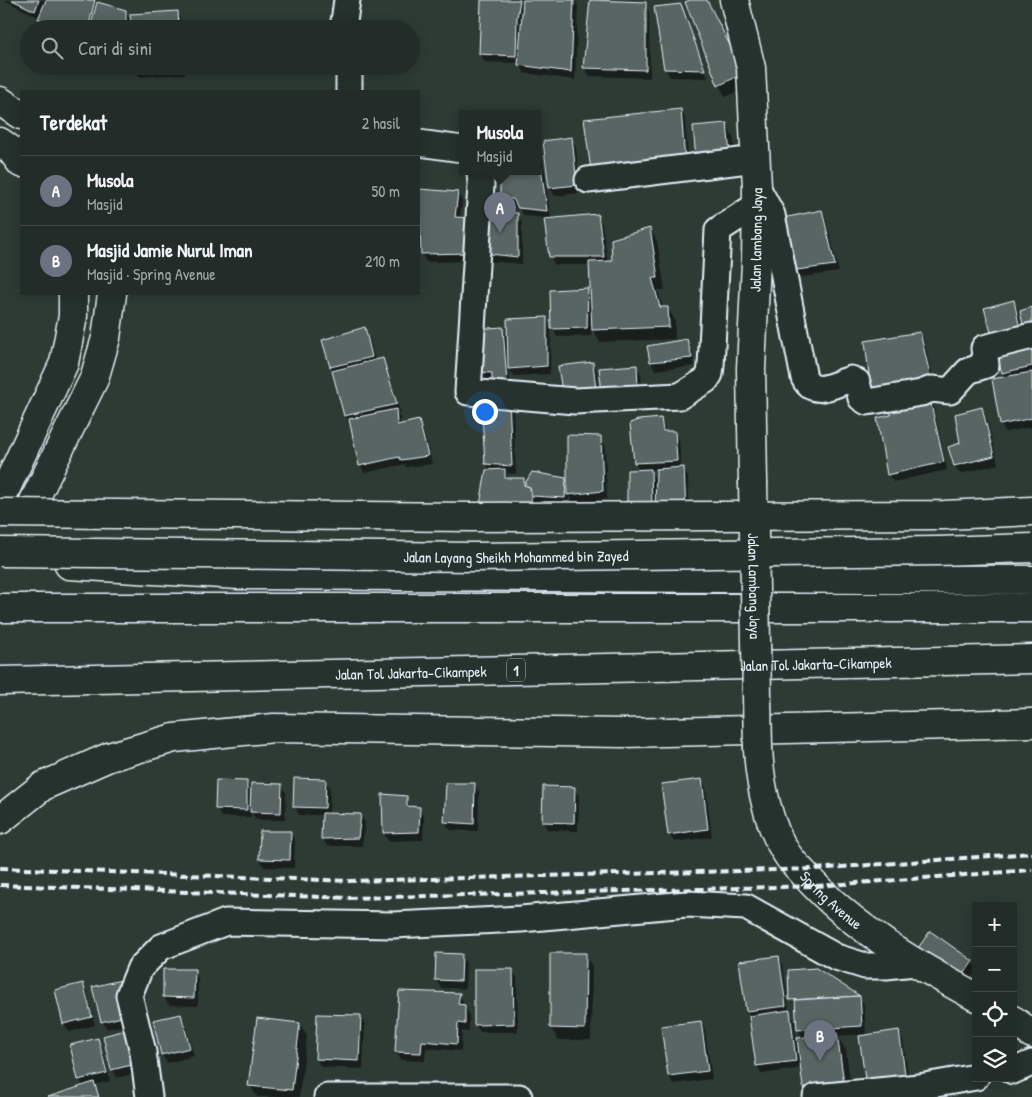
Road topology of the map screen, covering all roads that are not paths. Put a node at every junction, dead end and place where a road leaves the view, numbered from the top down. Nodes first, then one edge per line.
1 (347, 0) edge
2 (734, 0) edge
3 (344, 20) edge
4 (349, 75) edge
5 (349, 90) edge
6 (0, 101) edge
7 (20, 114) edge
8 (0, 142) edge
9 (420, 143) edge
10 (459, 149) edge
11 (756, 160) junction
12 (20, 162) edge
13 (480, 175) edge
14 (588, 180) dead end
15 (757, 196) junction
16 (73, 295) edge
17 (112, 295) edge
18 (1032, 336) edge
19 (753, 482) joint
20 (2, 502) edge
21 (1032, 511) edge
22 (1032, 548) edge
23 (0, 552) edge
24 (0, 561) edge
25 (1032, 580) edge
26 (0, 608) edge
27 (1032, 608) edge
28 (1032, 659) edge
29 (0, 682) edge
30 (1032, 723) edge
31 (758, 749) joint
32 (0, 820) edge
33 (915, 963) junction
34 (972, 995) edge
35 (1017, 1023) edge
36 (1032, 1034) edge
37 (1032, 1063) edge
38 (1017, 1069) edge
39 (972, 1079) edge
40 (149, 1097) edge
41 (327, 1097) edge
42 (519, 1097) edge
43 (816, 1097) edge

1 - 3 street
2 - 11 main road, Jalan lambang Jaya
4 - 5 street
6 - 7 main road
8 - 12 main road
9 - 10 street
11 - 14 street
11 - 15 main road, Jalan lambang Jaya
13 - 15 street
15 - 18 street
15 - 19 main road, Jalan lambang Jaya
16 - 20 main road
17 - 24 main road, bridge
19 - 31 main road, Jalan Lambang Jaya, bridge
20 - 21 main road, bridge
22 - 23 main road, Jalan Layang Sheikh Mohammed bin Zayed, bridge
24 - 25 main road
26 - 27 main road
28 - 29 main road, Jalan Tol Jakarta–Cikampek / 1
30 - 32 main road
31 - 33 main road, Spring Avenue
33 - 34 main road, Spring Avenue
33 - 40 street
35 - 36 main road
37 - 38 street
39 - 43 street
41 - 42 street

